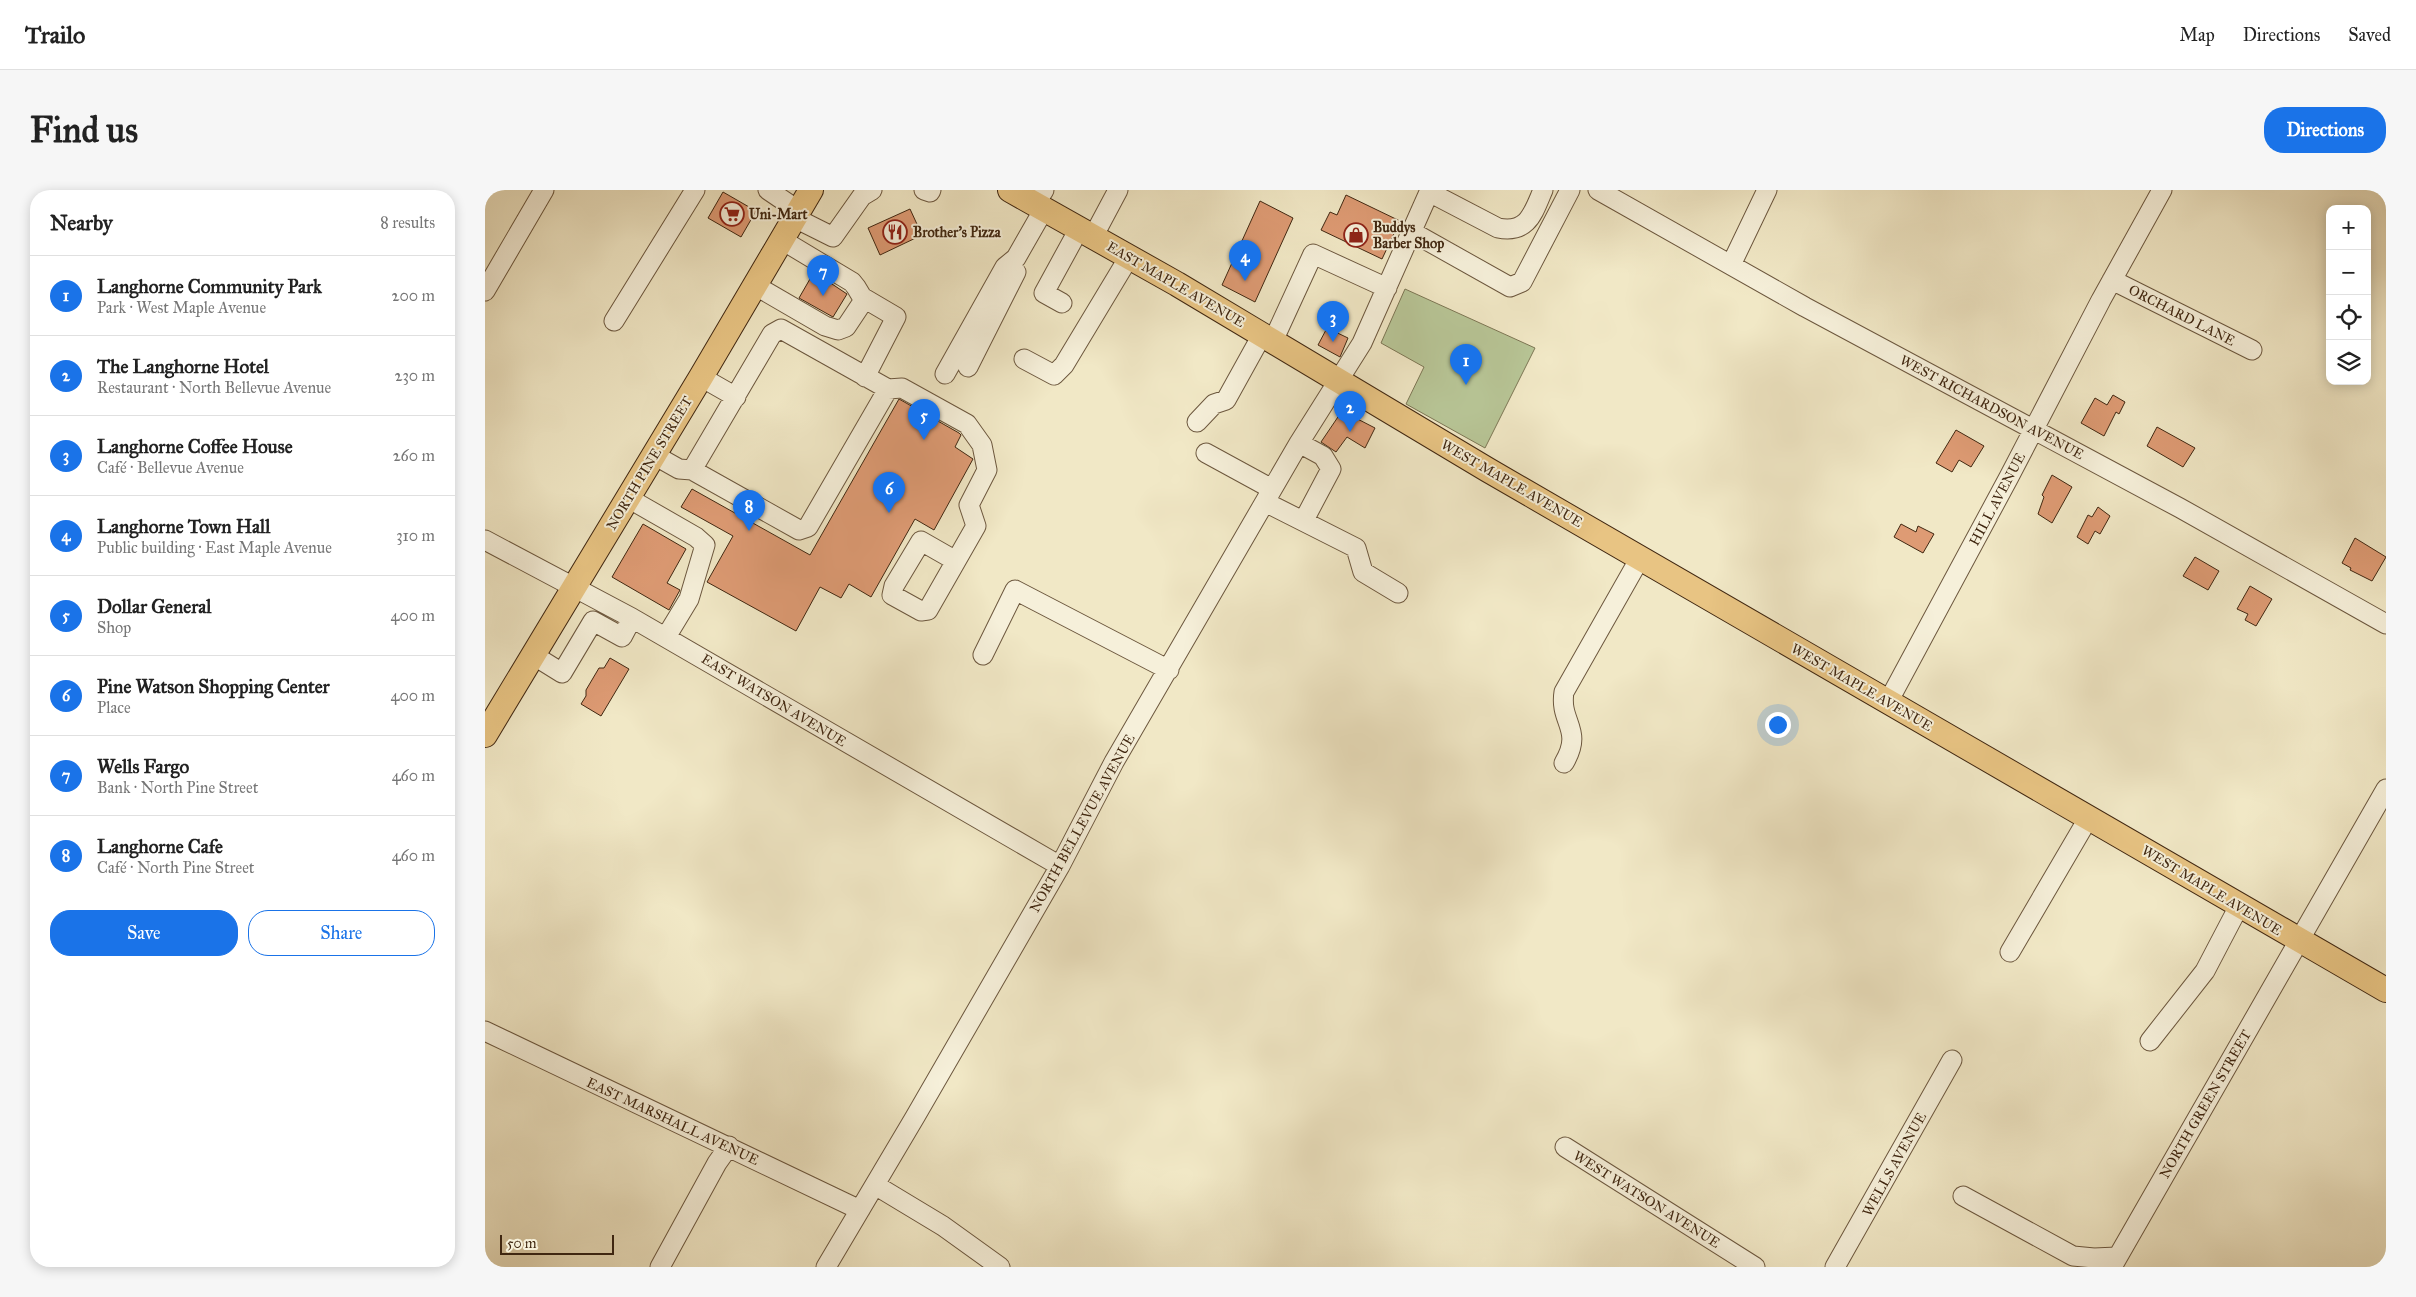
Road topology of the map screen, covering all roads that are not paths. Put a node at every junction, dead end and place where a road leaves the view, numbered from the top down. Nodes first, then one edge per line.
1 (544, 190) edge
2 (695, 190) edge
3 (768, 190) edge
4 (811, 190) edge
5 (872, 190) edge
6 (924, 190) edge
7 (931, 190) edge
8 (1011, 190) edge
9 (1118, 190) edge
10 (1543, 190) edge
11 (1570, 190) edge
12 (1598, 190) edge
13 (1767, 190) edge
14 (2162, 190) edge
15 (1430, 191) edge
16 (1041, 201) edge
17 (797, 214) junction
18 (1411, 232) junction
19 (1086, 233) junction
20 (782, 240) junction
21 (1129, 257) junction
22 (1016, 258) junction
23 (1731, 265) junction
24 (2112, 280) junction
25 (756, 286) junction
26 (1387, 288) junction
27 (485, 291) edge
28 (862, 297) junction
29 (1062, 303) dead end
30 (614, 321) dead end
31 (1268, 338) junction
32 (2252, 350) dead end
33 (1024, 359) dead end
34 (968, 367) dead end
35 (945, 374) dead end
36 (701, 377) junction
37 (865, 377) junction
38 (1339, 381) junction
39 (888, 389) junction
40 (736, 397) junction
41 (1197, 422) dead end
42 (2033, 430) junction
43 (1299, 443) junction
44 (1206, 453) dead end
45 (654, 455) junction
46 (693, 470) junction
47 (1269, 495) junction
48 (628, 498) junction
49 (1304, 520) junction
50 (485, 540) edge
51 (1640, 558) junction
52 (956, 561) dead end
53 (574, 586) junction
54 (1398, 593) dead end
55 (632, 618) junction
56 (2385, 619) edge
57 (666, 637) junction
58 (533, 655) junction
59 (983, 655) dead end
60 (1169, 670) junction
61 (1888, 702) junction
62 (485, 735) edge
63 (1564, 763) dead end
64 (2386, 789) edge
65 (2089, 817) junction
66 (1060, 866) junction
67 (2239, 906) junction
68 (2298, 940) junction
69 (2010, 952) dead end
70 (2386, 990) edge
71 (485, 1031) edge
72 (2150, 1041) dead end
73 (1952, 1060) dead end
74 (729, 1146) junction
75 (1565, 1147) dead end
76 (875, 1185) junction
77 (1963, 1196) dead end
78 (860, 1210) junction
79 (2114, 1262) edge
80 (660, 1267) edge
81 (826, 1267) edge
82 (1001, 1267) edge
83 (1755, 1267) edge
84 (1835, 1267) edge

1 - 27 street
2 - 30 street
3 - 17 street
4 - 17 main road, NORTH PINE STREET
5 - 17 street
6 - 7 street
8 - 16 main road, EAST MAPLE AVENUE
9 - 19 street
10 - 15 street
11 - 18 street
12 - 23 street, WEST RICHARDSON AVENUE
13 - 23 street
14 - 24 street, HILL AVENUE
15 - 18 street, NORTH BELLEVUE AVENUE
16 - 19 main road, EAST MAPLE AVENUE
16 - 22 street
17 - 20 main road, NORTH PINE STREET
18 - 26 street, NORTH BELLEVUE AVENUE
19 - 21 main road, EAST MAPLE AVENUE
19 - 29 street
20 - 25 main road, NORTH PINE STREET
20 - 28 street
21 - 31 main road, EAST MAPLE AVENUE
21 - 33 street
22 - 34 street
22 - 35 street
23 - 42 street, WEST RICHARDSON AVENUE
24 - 32 street, ORCHARD LANE
24 - 42 street, HILL AVENUE
25 - 28 street
25 - 36 main road, NORTH PINE STREET
26 - 31 street
26 - 38 street, NORTH BELLEVUE AVENUE
28 - 37 street
31 - 38 main road, EAST MAPLE AVENUE
31 - 41 street
36 - 40 street
36 - 45 main road, NORTH PINE STREET
37 - 39 street
37 - 40 street
38 - 43 street, NORTH BELLEVUE AVENUE
38 - 51 main road, WEST MAPLE AVENUE
39 - 46 street
39 - 52 street
40 - 46 street
42 - 56 street, WEST RICHARDSON AVENUE
42 - 61 street, HILL AVENUE
43 - 47 street, NORTH BELLEVUE AVENUE
43 - 49 street
44 - 47 street
45 - 46 street
45 - 48 main road, NORTH PINE STREET
47 - 49 street
47 - 60 street, NORTH BELLEVUE AVENUE
48 - 53 main road, NORTH PINE STREET
48 - 57 street
49 - 54 street
50 - 53 street, EAST WATSON AVENUE
51 - 61 main road, WEST MAPLE AVENUE
51 - 63 street
53 - 55 street, EAST WATSON AVENUE
53 - 58 main road, NORTH PINE STREET
55 - 57 street, EAST WATSON AVENUE
55 - 58 street
57 - 66 street, EAST WATSON AVENUE
58 - 62 main road, NORTH PINE STREET
59 - 60 street
60 - 66 street, NORTH BELLEVUE AVENUE
61 - 65 main road, WEST MAPLE AVENUE
64 - 68 street, NORTH GREEN STREET
65 - 67 main road, WEST MAPLE AVENUE
65 - 69 street
66 - 76 street, NORTH BELLEVUE AVENUE
67 - 68 main road, WEST MAPLE AVENUE
67 - 72 street
68 - 70 main road, WEST MAPLE AVENUE
68 - 79 street, NORTH GREEN STREET
71 - 74 street, EAST MARSHALL AVENUE
73 - 84 street, WELLS AVENUE
74 - 78 street, EAST MARSHALL AVENUE
74 - 80 street
75 - 83 street, WEST WATSON AVENUE
76 - 78 street, NORTH BELLEVUE AVENUE
76 - 82 street
77 - 79 street
78 - 81 street, NORTH BELLEVUE AVENUE

